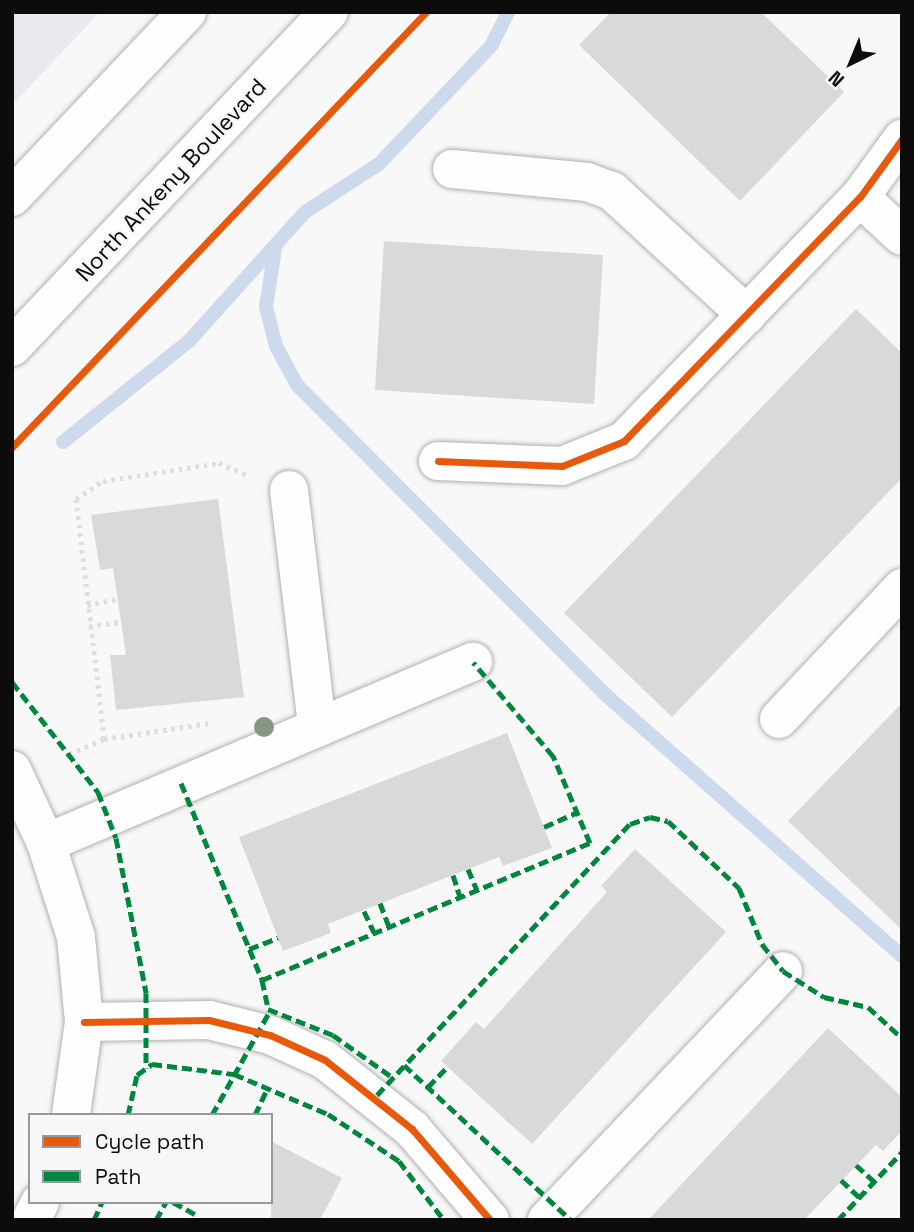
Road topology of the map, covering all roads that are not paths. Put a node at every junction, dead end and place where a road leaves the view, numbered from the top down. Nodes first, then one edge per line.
1 (187, 12) edge
2 (329, 12) edge
3 (902, 139) edge
4 (452, 169) dead end
5 (12, 197) edge
6 (860, 197) junction
7 (902, 236) edge
8 (747, 315) junction
9 (12, 347) edge
10 (438, 461) dead end
11 (289, 490) road end
12 (902, 587) edge
13 (473, 662) dead end
14 (779, 719) dead end
15 (317, 726) junction
16 (12, 770) edge
17 (12, 820) edge
18 (46, 843) junction
19 (783, 971) dead end
20 (84, 1022) junction
21 (71, 1113) edge
22 (39, 1204) edge
23 (31, 1220) edge
24 (490, 1220) edge
25 (547, 1220) edge

1 - 5 street
2 - 9 street, North Ankeny Boulevard
3 - 6 street
4 - 8 street
6 - 7 street
6 - 8 street
8 - 10 street
11 - 15 street
12 - 14 street
13 - 15 street
15 - 18 street
16 - 18 street
17 - 18 street
18 - 20 street
19 - 25 street
20 - 21 street
20 - 24 street
22 - 23 street

